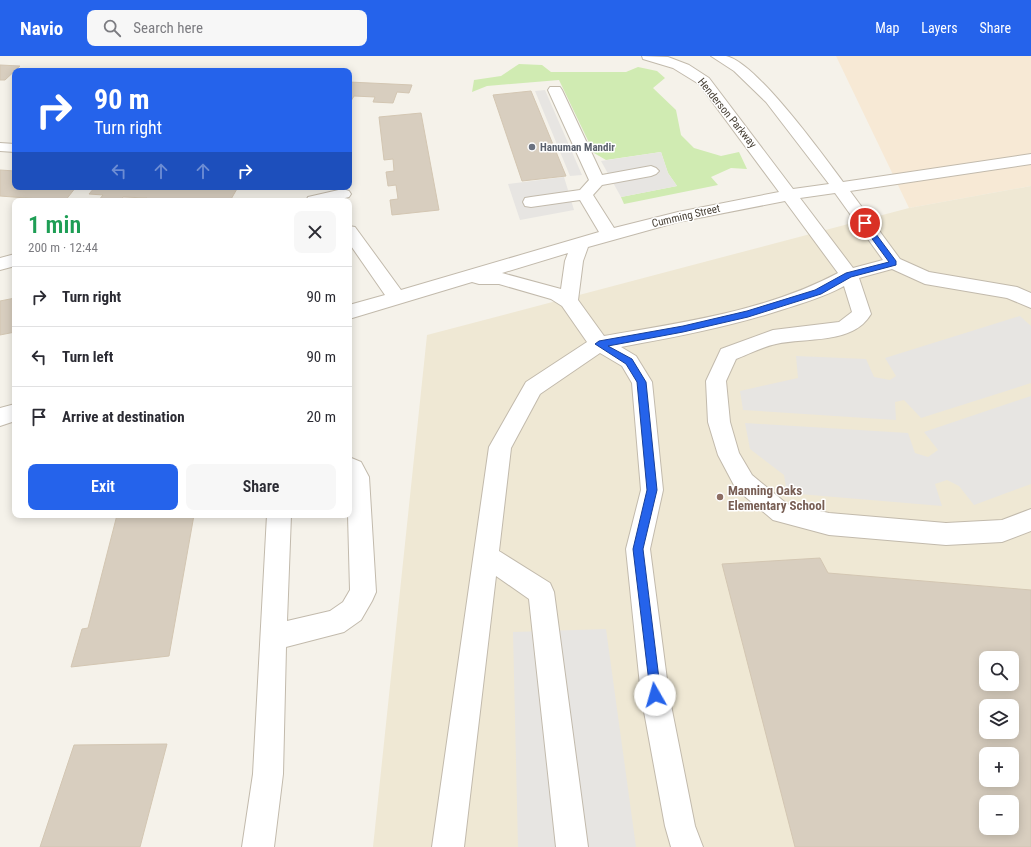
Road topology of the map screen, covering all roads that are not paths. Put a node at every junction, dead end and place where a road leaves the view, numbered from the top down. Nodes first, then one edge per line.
1 (648, 56) edge
2 (717, 56) edge
3 (555, 90) dead end
4 (0, 148) edge
5 (12, 148) edge
6 (1031, 159) edge
7 (651, 171) dead end
8 (597, 181) junction
9 (839, 187) junction
10 (343, 194) edge
11 (585, 194) junction
12 (788, 195) junction
13 (326, 198) edge
14 (532, 202) dead end
15 (609, 235) junction
16 (352, 236) edge
17 (581, 244) junction
18 (12, 261) edge
19 (894, 263) junction
20 (0, 264) edge
21 (849, 275) junction
22 (461, 279) junction
23 (396, 298) junction
24 (569, 301) junction
25 (1031, 301) edge
26 (352, 311) edge
27 (599, 344) junction
28 (12, 413) edge
29 (0, 417) edge
30 (352, 468) edge
31 (279, 518) edge
32 (1031, 520) edge
33 (486, 556) junction
34 (273, 638) junction
35 (258, 847) edge
36 (448, 847) edge
37 (572, 847) edge
38 (687, 847) edge

1 - 12 street, Henderson Parkway
2 - 9 street
3 - 8 street
4 - 5 street
6 - 9 street, Cumming Street
7 - 8 street
8 - 11 street
9 - 12 street, Cumming Street
9 - 19 street
10 - 13 street
11 - 14 street
11 - 15 street
12 - 15 street, Cumming Street
12 - 21 street, Henderson Parkway
15 - 17 street, Cumming Street
16 - 23 street
17 - 22 street, Cumming Street
17 - 24 street
18 - 20 street
19 - 21 street
19 - 25 street
21 - 27 street
21 - 32 street, Henderson Parkway
22 - 23 street, Cumming Street
22 - 24 street
23 - 26 street, Cumming Street
24 - 27 street
27 - 33 street
27 - 38 street
28 - 29 street
30 - 34 street
31 - 34 street
33 - 36 street
33 - 37 street
34 - 35 street

